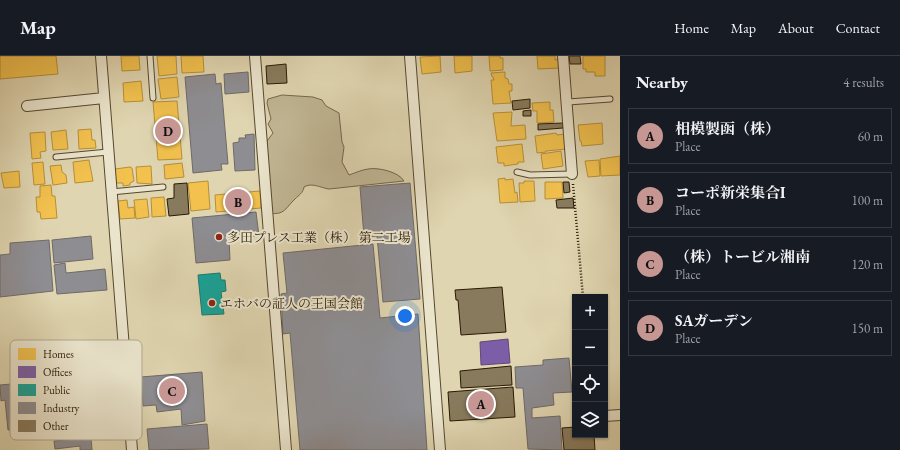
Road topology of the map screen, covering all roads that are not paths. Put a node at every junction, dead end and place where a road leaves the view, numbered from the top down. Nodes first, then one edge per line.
1 (101, 56) edge
2 (150, 56) edge
3 (255, 56) edge
4 (410, 56) edge
5 (564, 56) edge
6 (104, 98) junction
7 (153, 98) dead end
8 (610, 99) dead end
9 (568, 102) junction
10 (27, 106) dead end
11 (108, 152) junction
12 (56, 157) dead end
13 (517, 172) dead end
14 (572, 174) joint
15 (163, 187) dead end
16 (111, 192) junction
17 (123, 340) edge
18 (620, 415) edge
19 (608, 416) edge
20 (131, 440) edge
21 (132, 450) edge
22 (286, 450) edge
23 (440, 450) edge

1 - 6 street
2 - 7 lane
3 - 22 street
4 - 23 street
5 - 9 street
6 - 10 street
6 - 11 street
8 - 9 lane
9 - 14 street
11 - 12 lane
11 - 16 street
13 - 14 lane
15 - 16 lane
16 - 17 street
18 - 19 street
20 - 21 street

